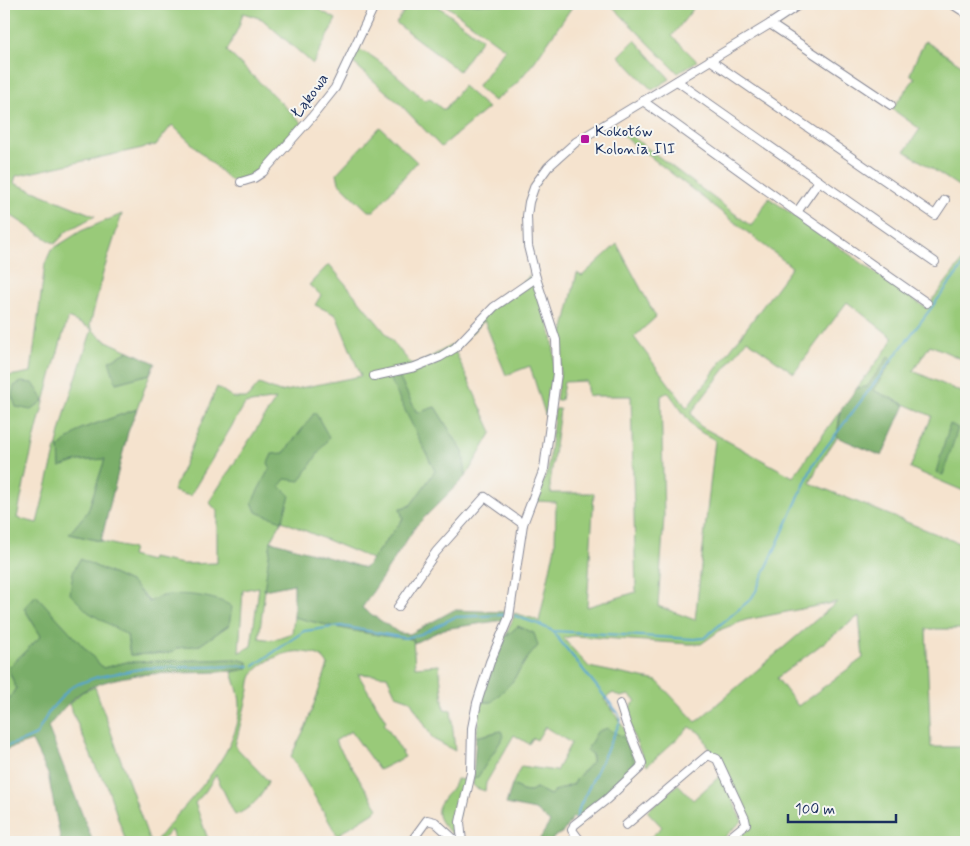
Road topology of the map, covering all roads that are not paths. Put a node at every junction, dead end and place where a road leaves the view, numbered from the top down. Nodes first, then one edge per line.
1 (375, 4) edge
2 (800, 4) edge
3 (952, 4) edge
4 (966, 13) edge
5 (770, 24) junction
6 (710, 60) junction
7 (676, 81) junction
8 (643, 101) junction
9 (891, 106) dead end
10 (819, 181) junction
11 (241, 182) dead end
12 (945, 200) dead end
13 (797, 212) junction
14 (935, 262) dead end
15 (536, 278) junction
16 (927, 303) dead end
17 (374, 376) dead end
18 (523, 524) junction
19 (398, 607) dead end
20 (620, 704) dead end
21 (626, 825) dead end
22 (411, 842) edge
23 (457, 842) edge
24 (462, 842) edge
25 (581, 842) edge
26 (724, 842) edge

1 - 11 street, Łąkowa
2 - 5 street
3 - 4 street
5 - 6 street
5 - 9 street
6 - 7 street
6 - 12 street
7 - 8 street
7 - 10 street
8 - 13 street
8 - 15 street
10 - 13 street
10 - 14 street
13 - 16 street
15 - 17 street
15 - 18 street
18 - 19 street
18 - 24 street
20 - 25 street
21 - 26 street
22 - 23 street

